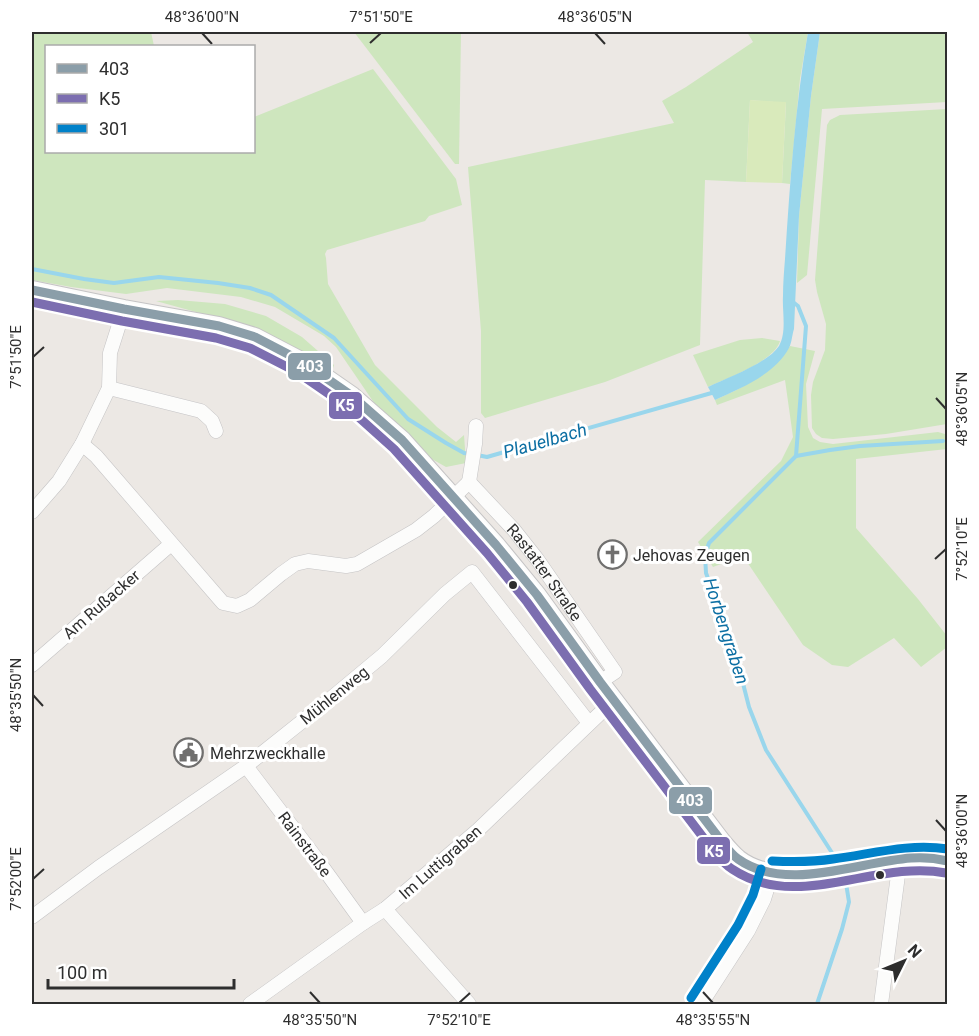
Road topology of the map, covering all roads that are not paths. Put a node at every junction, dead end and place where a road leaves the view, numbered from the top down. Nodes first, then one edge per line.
1 (32, 290) edge
2 (124, 309) junction
3 (109, 388) junction
4 (476, 426) dead end
5 (216, 431) dead end
6 (82, 444) junction
7 (470, 475) junction
8 (453, 497) junction
9 (32, 512) edge
10 (171, 544) junction
11 (32, 665) edge
12 (600, 682) junction
13 (614, 700) junction
14 (589, 723) junction
15 (246, 766) junction
16 (898, 860) junction
17 (948, 861) edge
18 (772, 873) junction
19 (385, 909) junction
20 (32, 917) edge
21 (363, 923) junction
22 (250, 1005) edge
23 (469, 1005) edge
24 (701, 1005) edge
25 (881, 1005) edge

1 - 2 main road, Rastatter Straße
2 - 3 street
2 - 8 main road, Rastatter Straße
3 - 5 street
3 - 6 street
4 - 7 street
6 - 9 street
6 - 10 street
7 - 8 street
7 - 12 street, Rastatter Straße
8 - 10 street
8 - 12 main road, Rastatter Straße
10 - 11 street, Am Rußacker
12 - 13 main road, Rastatter Straße
13 - 14 street, Im Luttigraben
13 - 18 main road, Rastatter Straße
14 - 15 street, Mühlenweg
14 - 19 street, Im Luttigraben
15 - 20 street, Mühlenweg
15 - 21 street, Rainstraße
16 - 17 main road, Rastatter Straße
16 - 18 main road, Rastatter Straße
16 - 25 street
18 - 24 street
19 - 21 street, Im Luttigraben
19 - 23 street
21 - 22 street, Im Luttigraben

